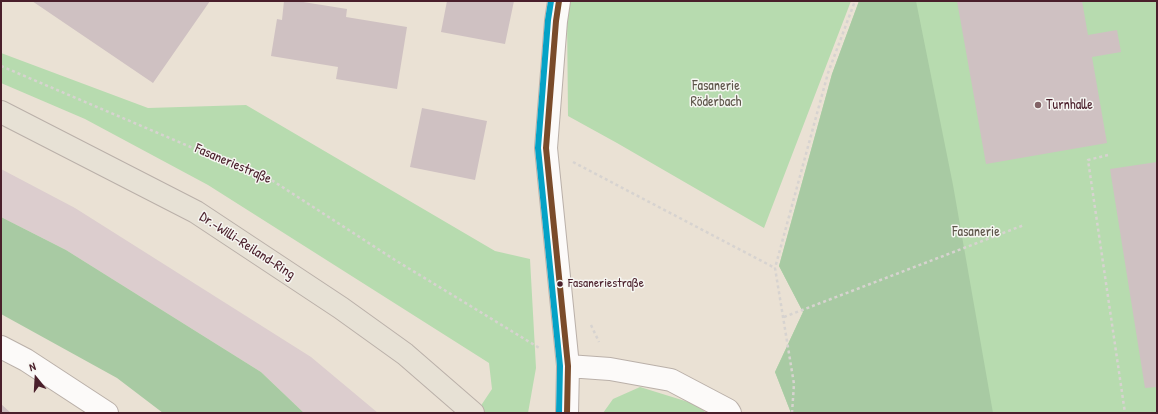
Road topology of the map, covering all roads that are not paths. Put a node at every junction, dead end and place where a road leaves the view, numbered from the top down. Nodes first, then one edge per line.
1 (559, 1) edge
2 (1, 112) edge
3 (1, 347) edge
4 (568, 366) junction
5 (100, 411) edge
6 (473, 413) edge
7 (567, 413) edge
8 (730, 413) edge

1 - 4 street
2 - 6 highway, Dr.-Willi-Reiland-Ring
3 - 5 street
4 - 7 street
4 - 8 street

